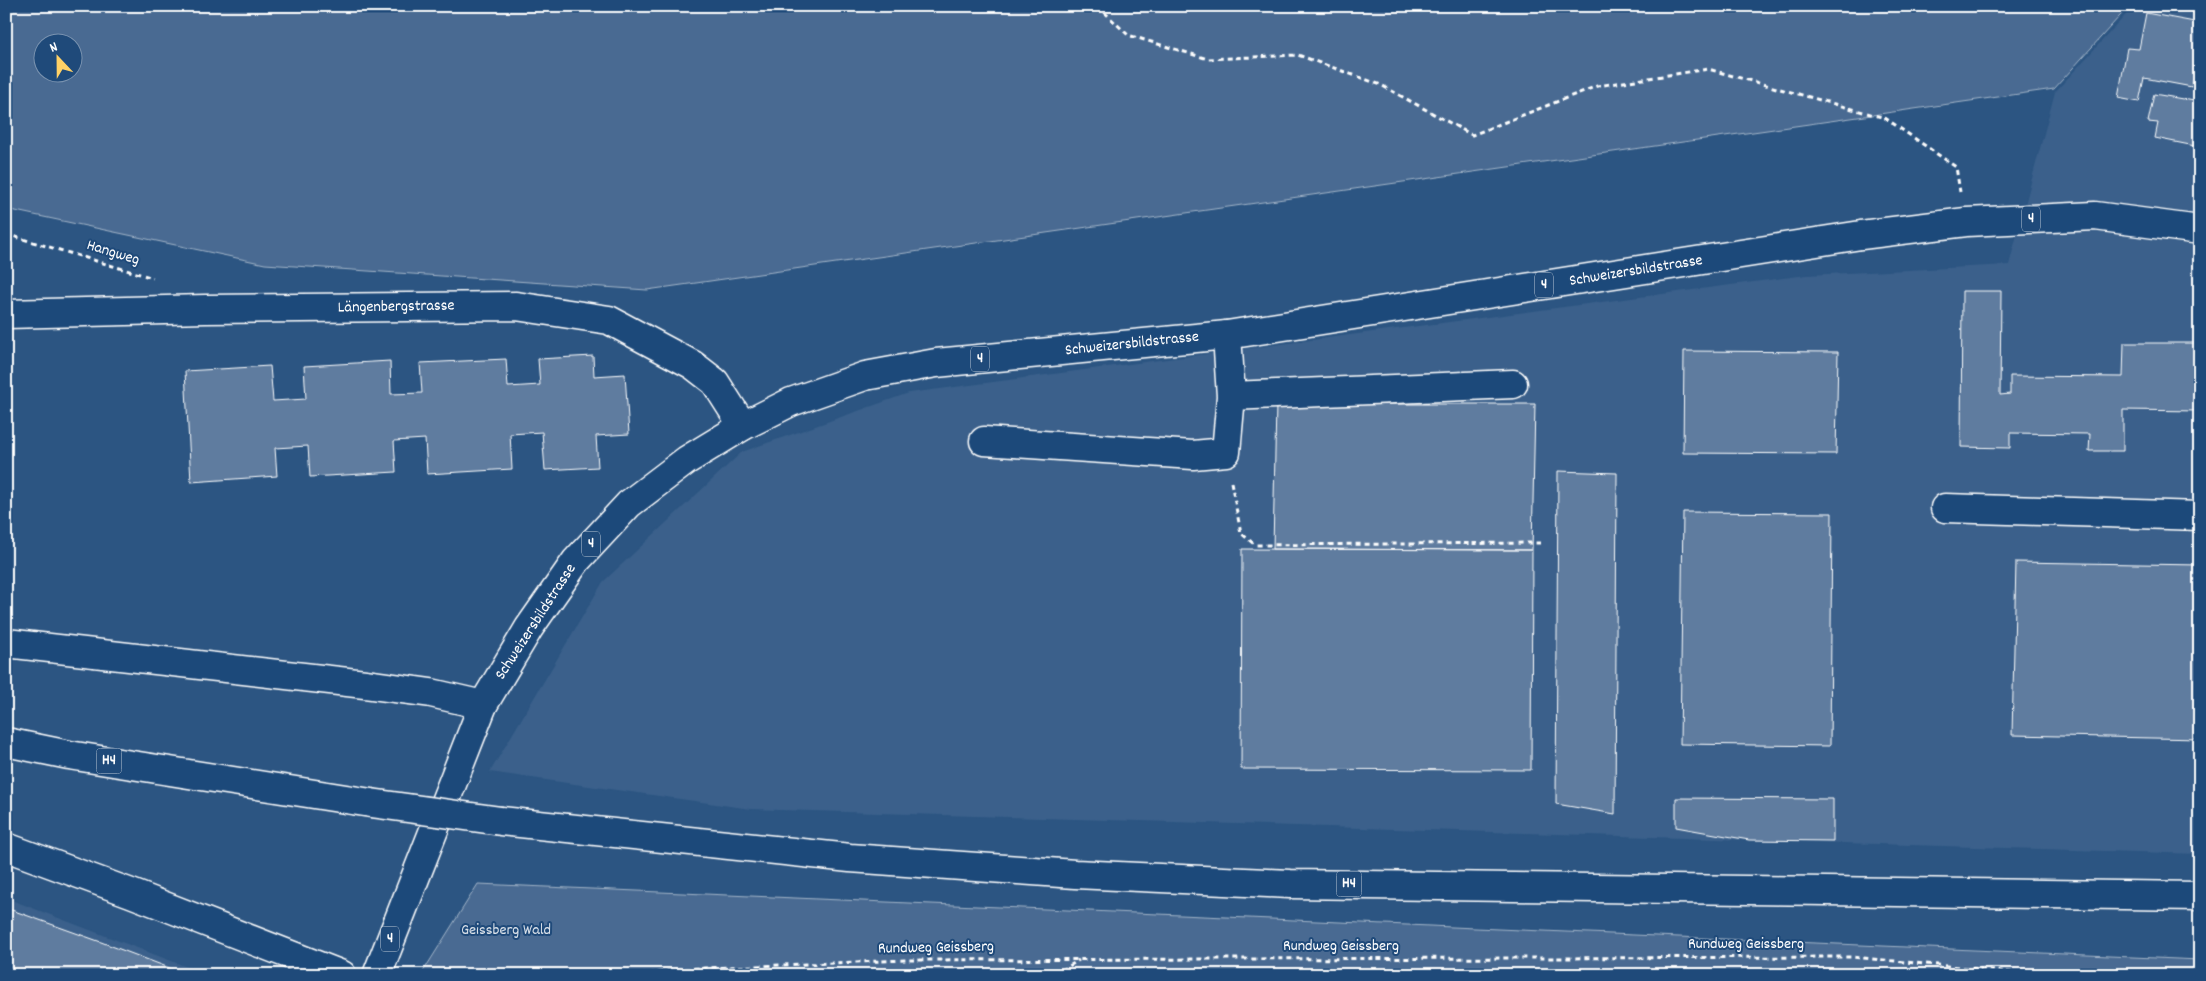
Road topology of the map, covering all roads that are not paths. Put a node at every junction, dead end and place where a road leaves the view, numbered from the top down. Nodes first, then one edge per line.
1 (2200, 230) edge
2 (6, 314) edge
3 (1228, 335) junction
4 (1513, 384) dead end
5 (1231, 396) junction
6 (743, 426) junction
7 (984, 441) dead end
8 (1945, 508) dead end
9 (2200, 516) edge
10 (6, 643) edge
11 (483, 705) junction
12 (6, 742) edge
13 (6, 847) edge
14 (2200, 896) edge
15 (342, 975) edge
16 (377, 975) edge

1 - 3 main road, Schweizersbildstrasse / 4
2 - 6 main road, Längenbergstrasse
3 - 5 main road
3 - 6 main road, Schweizersbildstrasse / 4
4 - 5 main road
5 - 7 main road
6 - 11 main road, Schweizersbildstrasse / 4
8 - 9 main road
10 - 11 main road
11 - 16 main road, Schweizersbildstrasse / 4
12 - 14 main road, H4, bridge
13 - 15 main road

